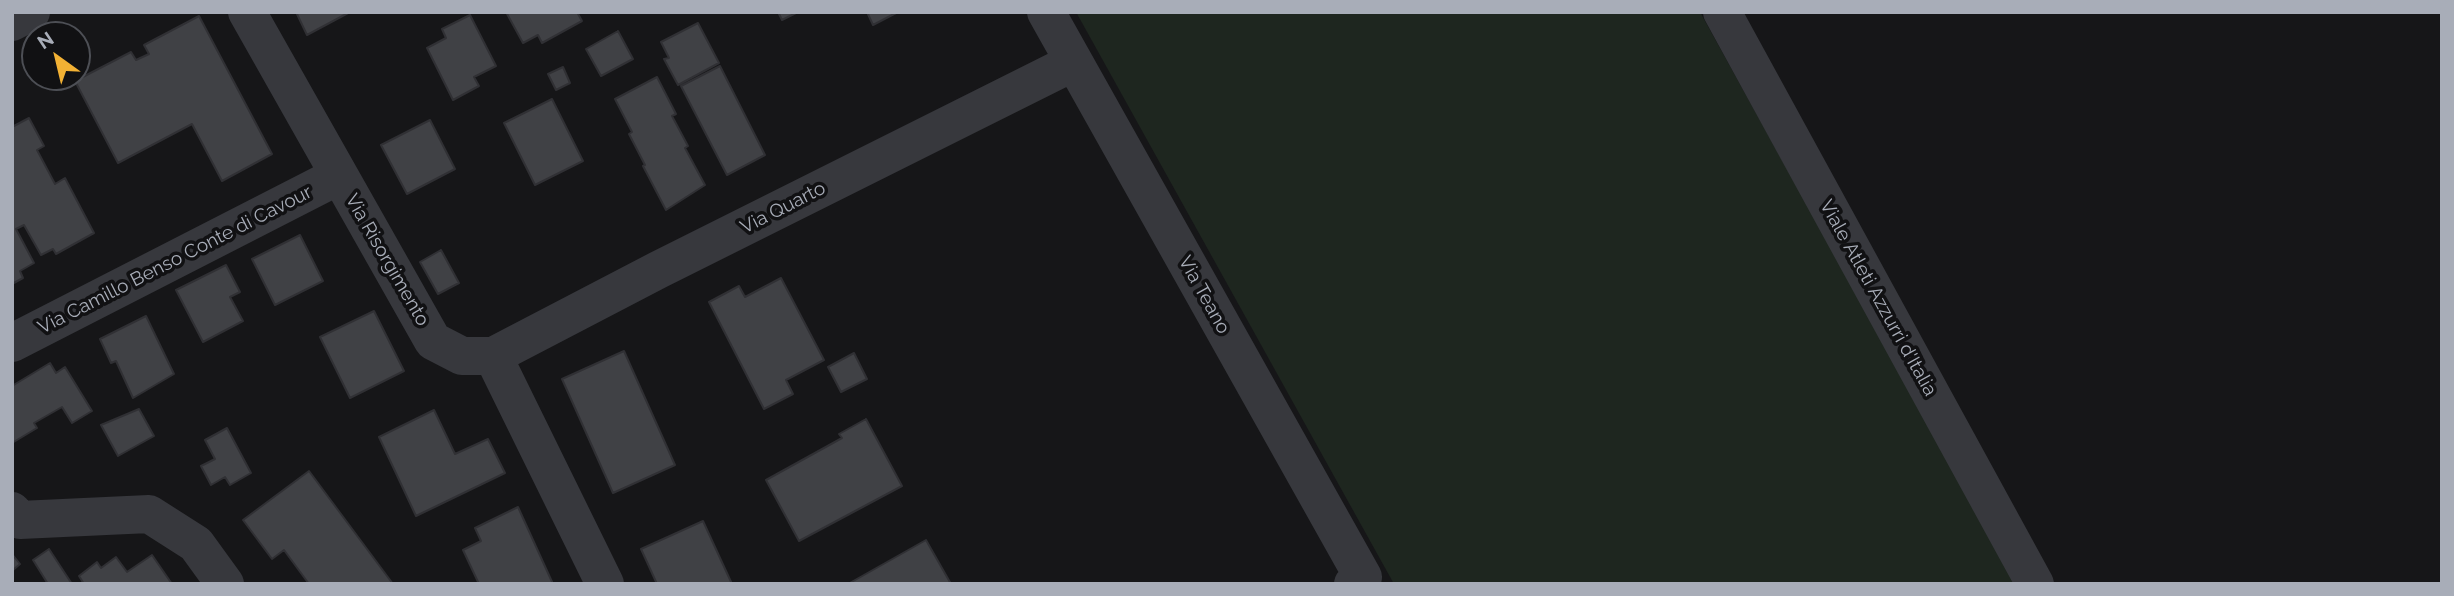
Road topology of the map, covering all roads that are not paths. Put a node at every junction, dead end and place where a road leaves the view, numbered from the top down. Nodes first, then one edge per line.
1 (31, 12) edge
2 (247, 12) edge
3 (1046, 12) edge
4 (1721, 12) edge
5 (12, 22) edge
6 (1074, 62) junction
7 (338, 176) junction
8 (12, 343) edge
9 (494, 356) junction
10 (12, 511) edge
11 (1358, 581) edge
12 (225, 584) edge
13 (605, 584) edge
14 (2035, 584) edge

1 - 5 street
2 - 7 street, Via Risorgimento
3 - 6 street, Via Teano
4 - 14 street, Viale Atleti Azzurri d'Italia
6 - 9 street, Via Quarto
6 - 11 street, Via Teano
7 - 8 street, Via Camillo Benso Conte di Cavour
7 - 9 street, Via Risorgimento
9 - 13 street
10 - 12 street

